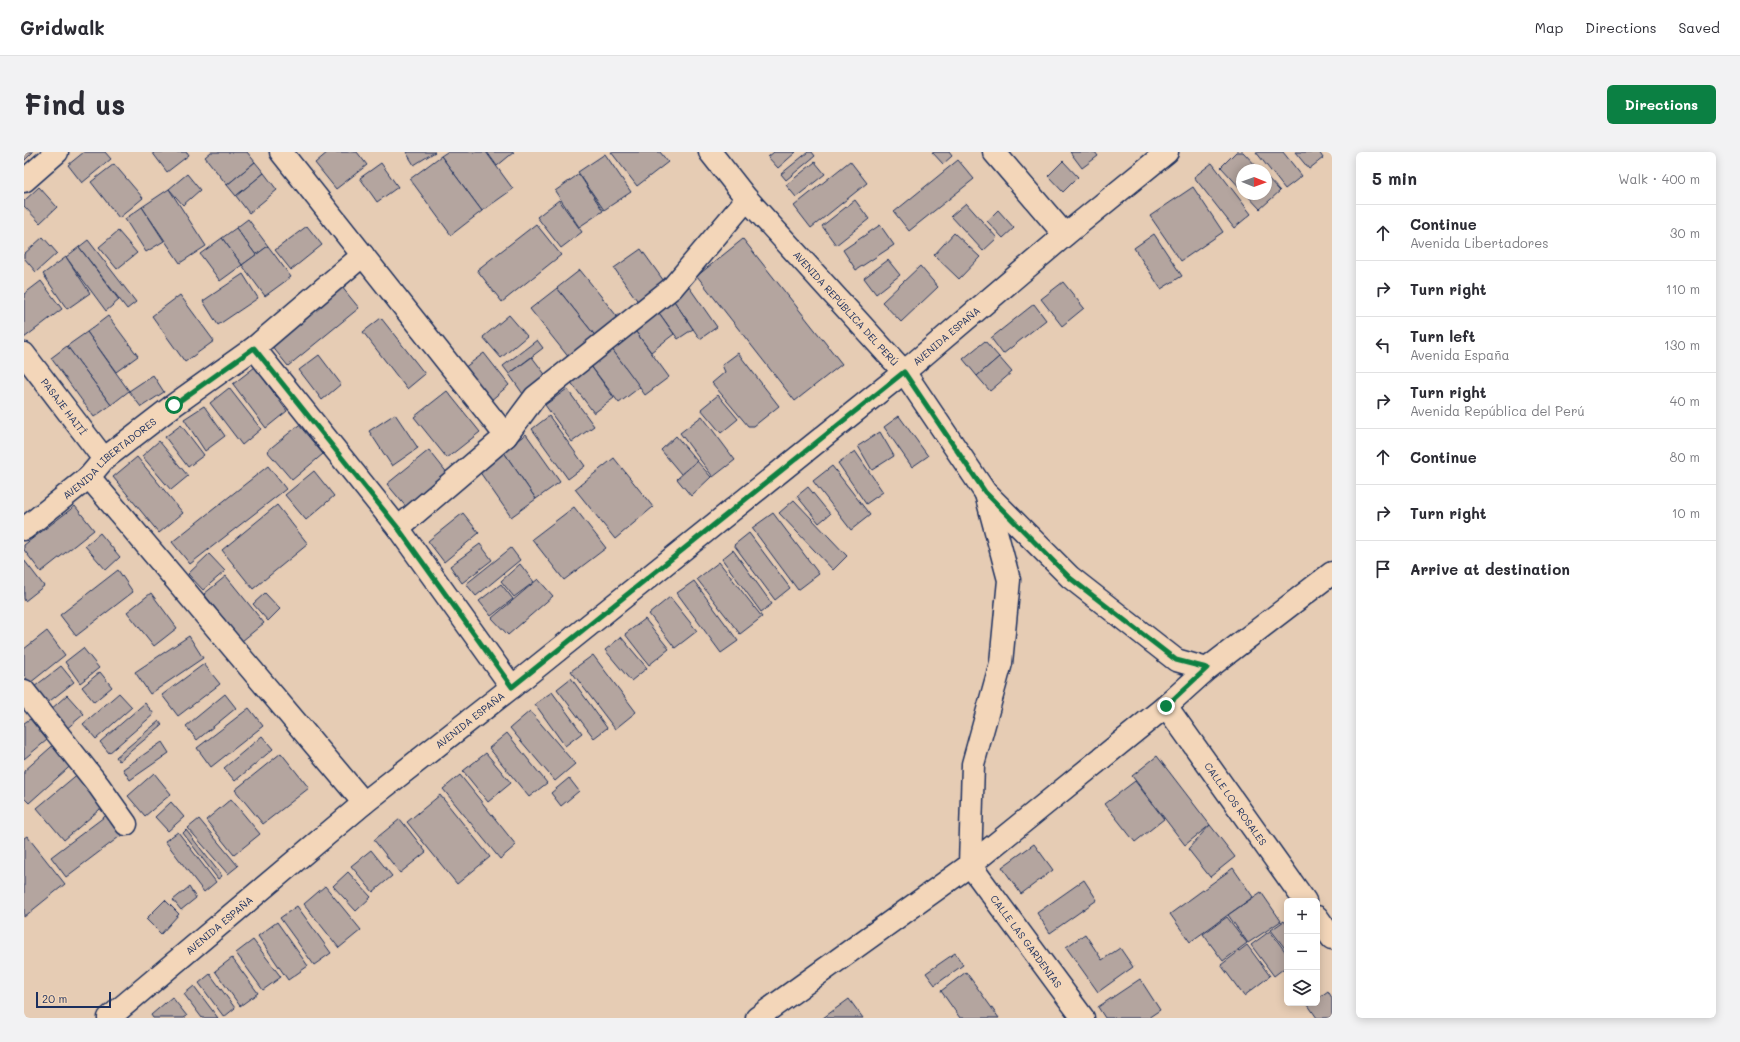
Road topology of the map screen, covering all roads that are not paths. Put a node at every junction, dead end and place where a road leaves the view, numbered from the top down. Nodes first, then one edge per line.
1 (57, 152) edge
2 (282, 152) edge
3 (710, 152) edge
4 (994, 152) edge
5 (1167, 152) edge
6 (24, 181) edge
7 (747, 199) junction
8 (1065, 235) junction
9 (363, 254) junction
10 (254, 348) junction
11 (24, 354) edge
12 (904, 372) junction
13 (506, 436) junction
14 (104, 460) junction
15 (89, 477) junction
16 (985, 492) junction
17 (398, 528) junction
18 (24, 529) edge
19 (1332, 573) edge
20 (1207, 668) junction
21 (512, 687) junction
22 (24, 691) edge
23 (1166, 706) junction
24 (364, 803) junction
25 (126, 824) dead end
26 (970, 865) junction
27 (1303, 898) edge
28 (1320, 921) edge
29 (1332, 938) edge
30 (109, 1018) edge
31 (757, 1018) edge
32 (1083, 1018) edge

1 - 6 street
2 - 9 street
3 - 7 street, AVENIDA REPÚBLICA DEL PERÚ
4 - 8 street
5 - 8 street, AVENIDA ESPAÑA
7 - 12 street, AVENIDA REPÚBLICA DEL PERÚ
7 - 13 street
8 - 12 street, AVENIDA ESPAÑA
9 - 10 street, AVENIDA LIBERTADORES
9 - 13 street
10 - 14 street, AVENIDA LIBERTADORES
10 - 17 street
11 - 14 street, PASAJE HAITÍ
12 - 16 street, AVENIDA REPÚBLICA DEL PERÚ
12 - 21 street, AVENIDA ESPAÑA
13 - 17 street
14 - 15 street, AVENIDA LIBERTADORES
15 - 18 street, AVENIDA LIBERTADORES
15 - 24 street
16 - 20 street
16 - 26 street
17 - 21 street
19 - 20 street
20 - 23 street
21 - 24 street, AVENIDA ESPAÑA
22 - 25 street
23 - 26 street
23 - 27 street, CALLE LOS ROSALES
24 - 30 street, AVENIDA ESPAÑA
26 - 31 street
26 - 32 street, CALLE LAS GARDENIAS
28 - 29 street

